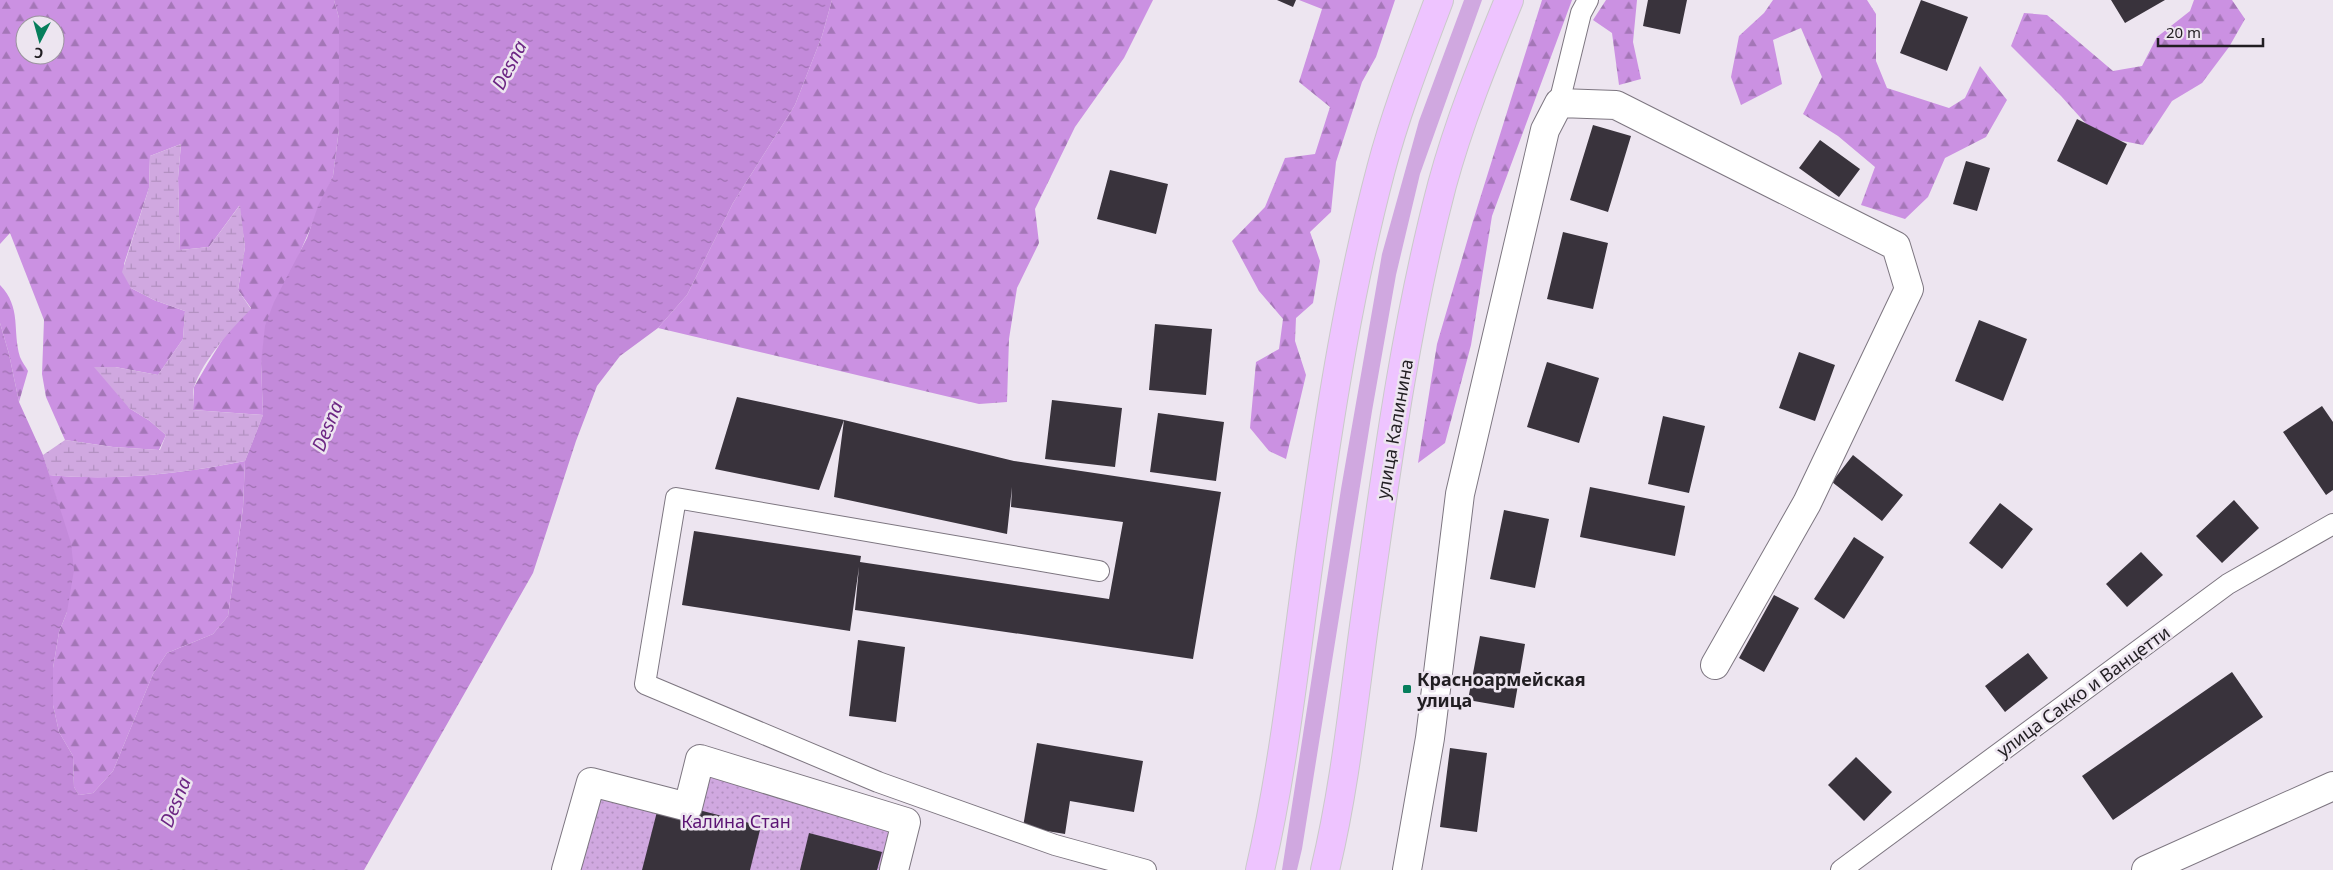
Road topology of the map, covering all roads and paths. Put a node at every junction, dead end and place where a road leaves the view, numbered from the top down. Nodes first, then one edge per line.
1 (1439, 0) edge
2 (1509, 0) edge
3 (1588, 0) edge
4 (1559, 104) junction
5 (2333, 524) edge
6 (1099, 572) dead end
7 (1716, 665) dead end
8 (2333, 786) edge
9 (566, 870) edge
10 (894, 870) edge
11 (1146, 870) edge
12 (1260, 870) edge
13 (1325, 870) edge
14 (1407, 870) edge
15 (1841, 870) edge
16 (2146, 870) edge

1 - 12 main road
2 - 13 main road, улица Калинина
3 - 4 lane
4 - 7 street
4 - 14 street
5 - 15 lane, улица Сакко и Ванцетти
6 - 11 lane
8 - 16 street
9 - 10 street

